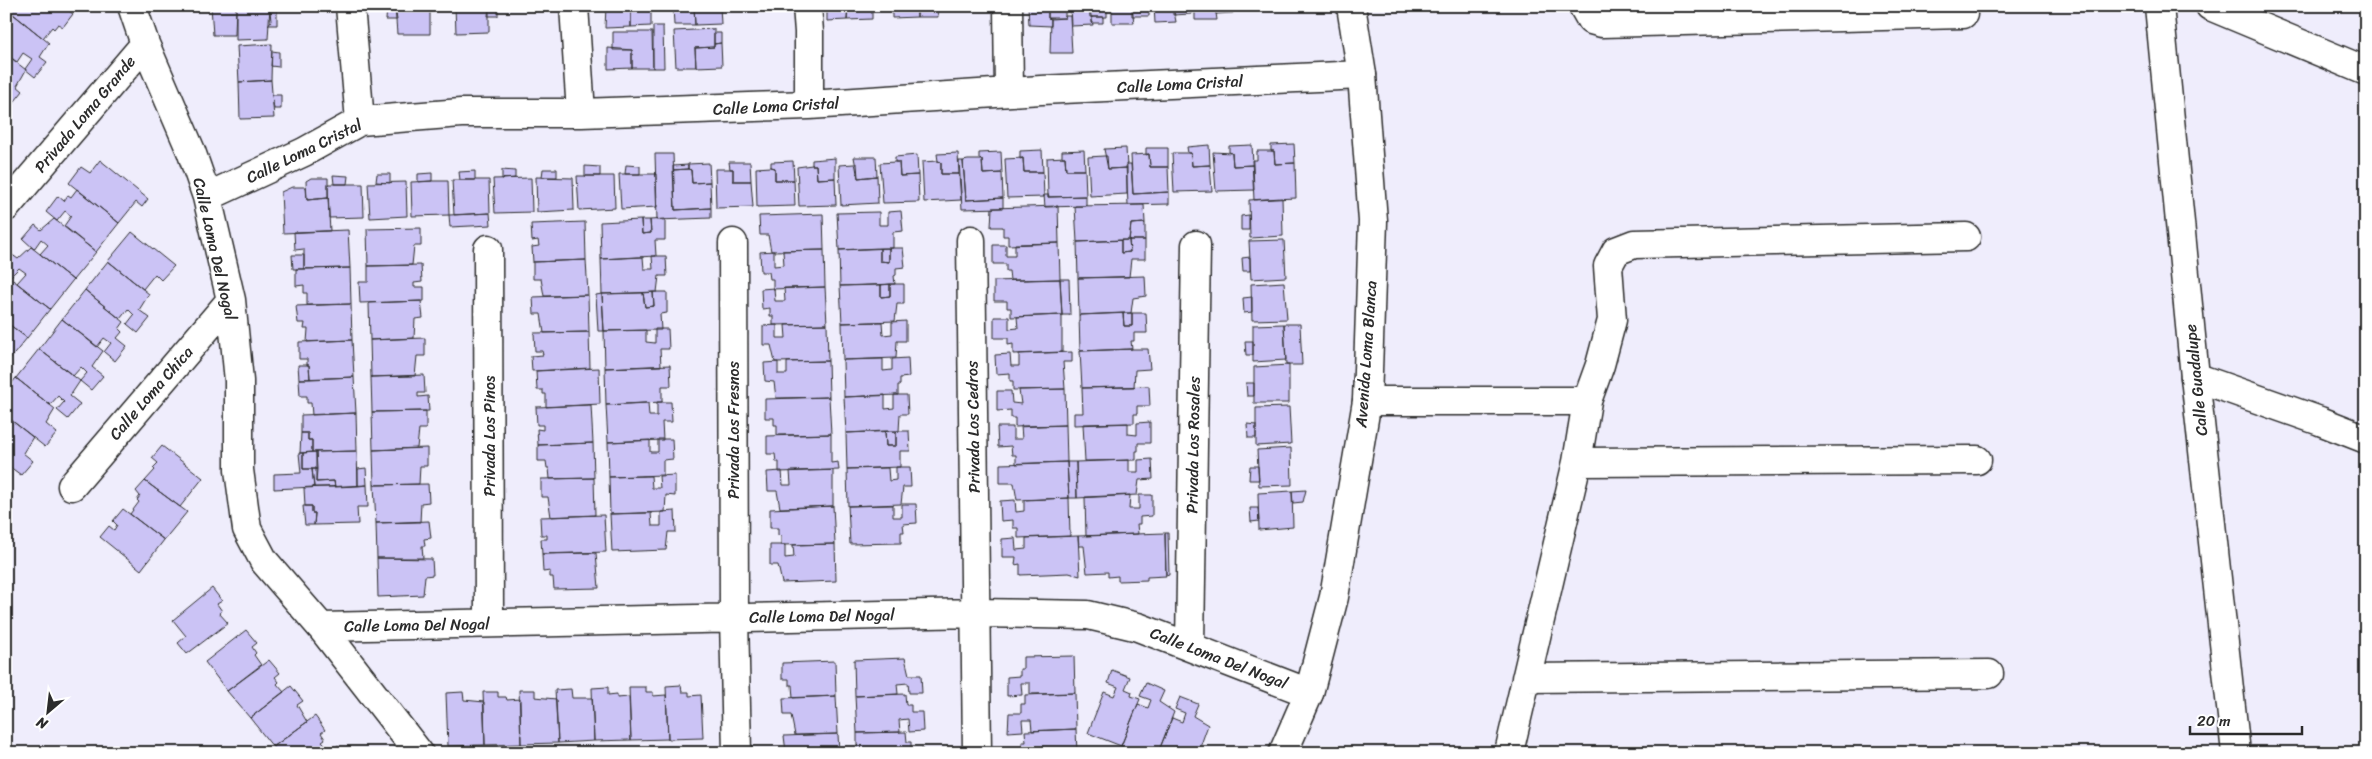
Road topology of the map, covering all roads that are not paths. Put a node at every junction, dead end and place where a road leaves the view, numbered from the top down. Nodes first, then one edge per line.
1 (132, 6) edge
2 (350, 6) edge
3 (574, 6) edge
4 (807, 6) edge
5 (1008, 6) edge
6 (1351, 6) edge
7 (1583, 6) edge
8 (2159, 6) edge
9 (2210, 6) edge
10 (1963, 14) dead end
11 (145, 44) junction
12 (2366, 71) edge
13 (1362, 75) junction
14 (1009, 92) junction
15 (809, 105) junction
16 (581, 113) junction
17 (360, 121) junction
18 (207, 197) junction
19 (6, 207) edge
20 (1966, 237) dead end
21 (971, 240) dead end
22 (732, 243) dead end
23 (1196, 245) dead end
24 (488, 249) dead end
25 (231, 300) junction
26 (2195, 377) junction
27 (1367, 401) junction
28 (1587, 401) junction
29 (2366, 439) edge
30 (1978, 460) dead end
31 (1577, 462) junction
32 (72, 486) dead end
33 (975, 614) junction
34 (734, 617) junction
35 (489, 623) junction
36 (321, 627) junction
37 (1190, 645) junction
38 (1989, 674) dead end
39 (1526, 678) junction
40 (1309, 692) junction
41 (1509, 752) edge
42 (2238, 752) edge
43 (419, 753) edge
44 (737, 753) edge
45 (977, 753) edge
46 (1283, 753) edge

1 - 11 street, Calle Loma Del Nogal
2 - 17 street
3 - 16 street
4 - 15 street
5 - 14 street
6 - 13 street, Avenida Loma Blanca
7 - 10 street
8 - 26 street, Calle Guadalupe
9 - 12 street
11 - 18 street, Calle Loma Del Nogal
11 - 19 street, Privada Loma Grande
13 - 14 street, Calle Loma Cristal
13 - 27 street, Avenida Loma Blanca
14 - 15 street, Calle Loma Cristal
15 - 16 street, Calle Loma Cristal
16 - 17 street, Calle Loma Cristal
17 - 18 street, Calle Loma Cristal
18 - 25 street, Calle Loma Del Nogal
20 - 28 street
21 - 33 street, Privada Los Cedros
22 - 34 street, Privada Los Fresnos
23 - 37 street, Privada Los Rosales
24 - 35 street, Privada Los Pinos
25 - 32 street, Calle Loma Chica
25 - 36 street, Calle Loma Del Nogal
26 - 29 street
26 - 42 street, Calle Guadalupe
27 - 28 street
27 - 40 street, Avenida Loma Blanca
28 - 31 street
30 - 31 street
31 - 39 street
33 - 34 street, Calle Loma Del Nogal
33 - 37 street, Calle Loma Del Nogal
33 - 45 street, Privada Los Cedros
34 - 35 street, Calle Loma Del Nogal
34 - 44 street, Privada Los Fresnos
35 - 36 street, Calle Loma Del Nogal
36 - 43 street, Calle Loma Del Nogal
37 - 40 street, Calle Loma Del Nogal
38 - 39 street
39 - 41 street
40 - 46 street, Avenida Loma Blanca

